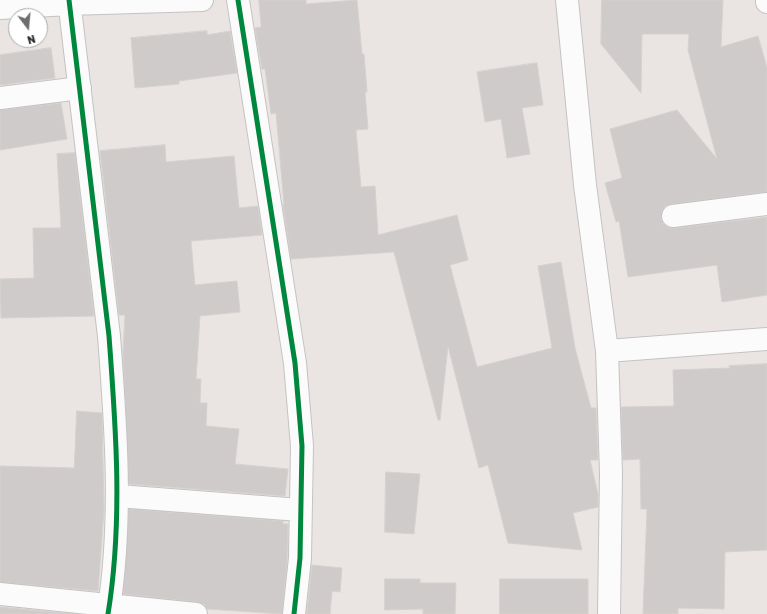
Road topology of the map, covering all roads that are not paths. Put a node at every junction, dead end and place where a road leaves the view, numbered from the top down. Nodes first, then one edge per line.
1 (202, 0) edge
2 (238, 0) edge
3 (567, 0) edge
4 (69, 2) edge
5 (0, 8) edge
6 (80, 88) junction
7 (0, 98) edge
8 (767, 204) edge
9 (673, 216) dead end
10 (767, 339) edge
11 (607, 351) junction
12 (118, 496) junction
13 (300, 510) junction
14 (0, 594) edge
15 (108, 609) edge
16 (196, 614) edge
17 (294, 614) edge
18 (609, 614) edge

1 - 4 street
2 - 13 street
3 - 11 street
4 - 5 street
4 - 6 street
6 - 7 street
6 - 12 street
8 - 9 street
10 - 11 street
11 - 18 street
12 - 13 street
12 - 15 street
13 - 17 street
14 - 15 street
15 - 16 street

